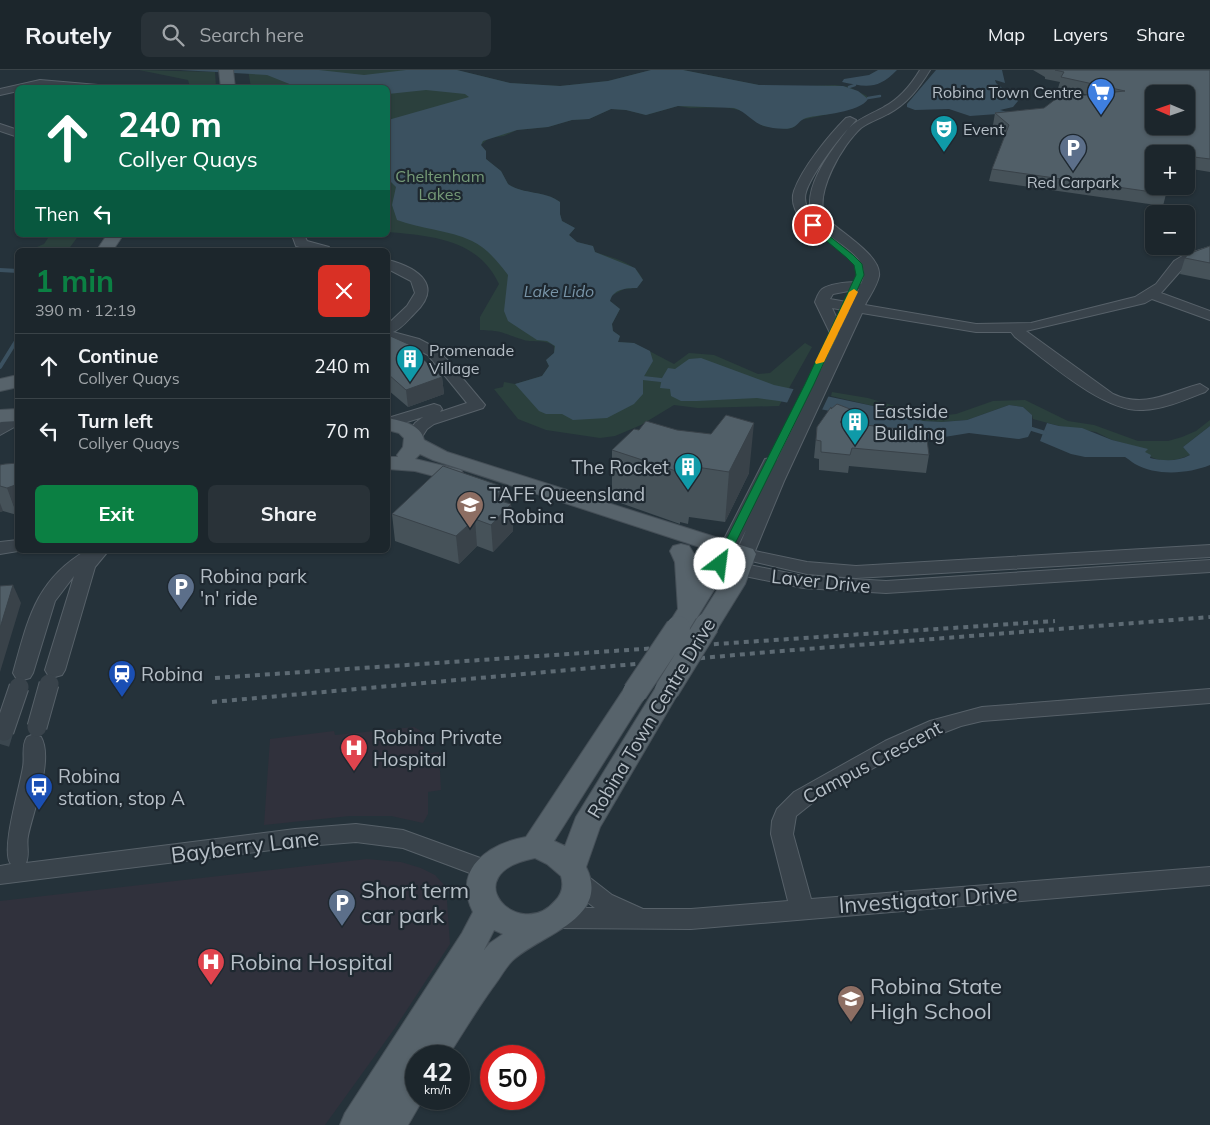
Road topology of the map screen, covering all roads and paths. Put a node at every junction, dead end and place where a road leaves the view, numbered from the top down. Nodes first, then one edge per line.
1 (914, 70) edge
2 (925, 70) edge
3 (31, 85) edge
4 (63, 85) edge
5 (15, 89) edge
6 (0, 92) edge
7 (0, 127) edge
8 (15, 133) edge
9 (97, 237) edge
10 (114, 237) edge
11 (299, 237) edge
12 (315, 237) edge
13 (1210, 244) edge
14 (90, 248) edge
15 (106, 248) edge
16 (318, 248) edge
17 (323, 248) edge
18 (1210, 251) edge
19 (390, 265) edge
20 (870, 282) junction
21 (856, 286) junction
22 (1152, 294) junction
23 (823, 299) junction
24 (854, 304) junction
25 (890, 307) junction
26 (1210, 316) edge
27 (917, 318) junction
28 (850, 326) junction
29 (1016, 329) junction
30 (835, 330) junction
31 (390, 332) edge
32 (1210, 377) edge
33 (816, 385) junction
34 (1205, 390) edge
35 (472, 400) junction
36 (0, 416) edge
37 (15, 416) edge
38 (15, 418) edge
39 (390, 423) edge
40 (390, 425) edge
41 (0, 430) edge
42 (414, 440) junction
43 (390, 462) edge
44 (390, 463) edge
45 (15, 546) edge
46 (0, 548) edge
47 (681, 550) junction
48 (1210, 551) edge
49 (94, 553) edge
50 (96, 553) edge
51 (733, 559) junction
52 (1210, 566) edge
53 (691, 621) junction
54 (52, 677) joint
55 (1210, 696) edge
56 (4, 731) dead end
57 (36, 734) joint
58 (536, 847) junction
59 (11, 848) edge
60 (41, 870) junction
61 (486, 870) junction
62 (574, 874) junction
63 (0, 875) edge
64 (1210, 876) edge
65 (802, 908) junction
66 (489, 911) junction
67 (646, 920) junction
68 (549, 922) junction
69 (437, 1045) edge
70 (405, 1098) edge
71 (357, 1125) edge
72 (389, 1125) edge

1 - 21 street
2 - 20 street
3 - 4 street
5 - 6 street
7 - 8 street
9 - 14 main road
10 - 15 main road
11 - 16 street
12 - 17 street
13 - 25 street
18 - 22 street
19 - 31 street
20 - 24 street
20 - 25 street
21 - 23 street
21 - 24 street
22 - 26 street
22 - 29 street
23 - 24 street
23 - 30 street
24 - 25 street
24 - 27 street
24 - 28 street
24 - 30 street, Robina Town Centre Drive
27 - 28 street
27 - 29 street
28 - 33 street, Robina Town Centre Drive
29 - 34 street
30 - 33 street, Robina Town Centre Drive
31 - 35 street
32 - 34 street
33 - 51 street, Robina Town Centre Drive
35 - 39 street
35 - 42 street
36 - 37 main road
38 - 41 street
40 - 42 main road, Laver Drive
42 - 43 main road
42 - 51 main road, Laver Drive
44 - 47 main road, Laver Drive
45 - 46 street
47 - 51 main road, Laver Drive
47 - 53 main road
48 - 51 street, Laver Drive
49 - 56 street, bridge
50 - 54 street
51 - 52 street, Laver Drive
51 - 53 main road, Robina Town Centre Drive
53 - 58 main road, Robina Town Centre Drive, bridge
53 - 62 main road, Robina Town Centre Drive, bridge
54 - 57 street, bridge
55 - 65 street, Campus Crescent
57 - 59 street
58 - 61 main road
58 - 62 main road
59 - 60 street
60 - 61 street, Bayberry Lane
60 - 63 street, Bayberry Lane
61 - 66 main road
62 - 67 street, Investigator Drive
62 - 68 main road
64 - 65 street, Investigator Drive
65 - 67 street, Investigator Drive
66 - 68 main road
66 - 71 main road
67 - 68 street, Investigator Drive
68 - 69 main road
70 - 72 main road

